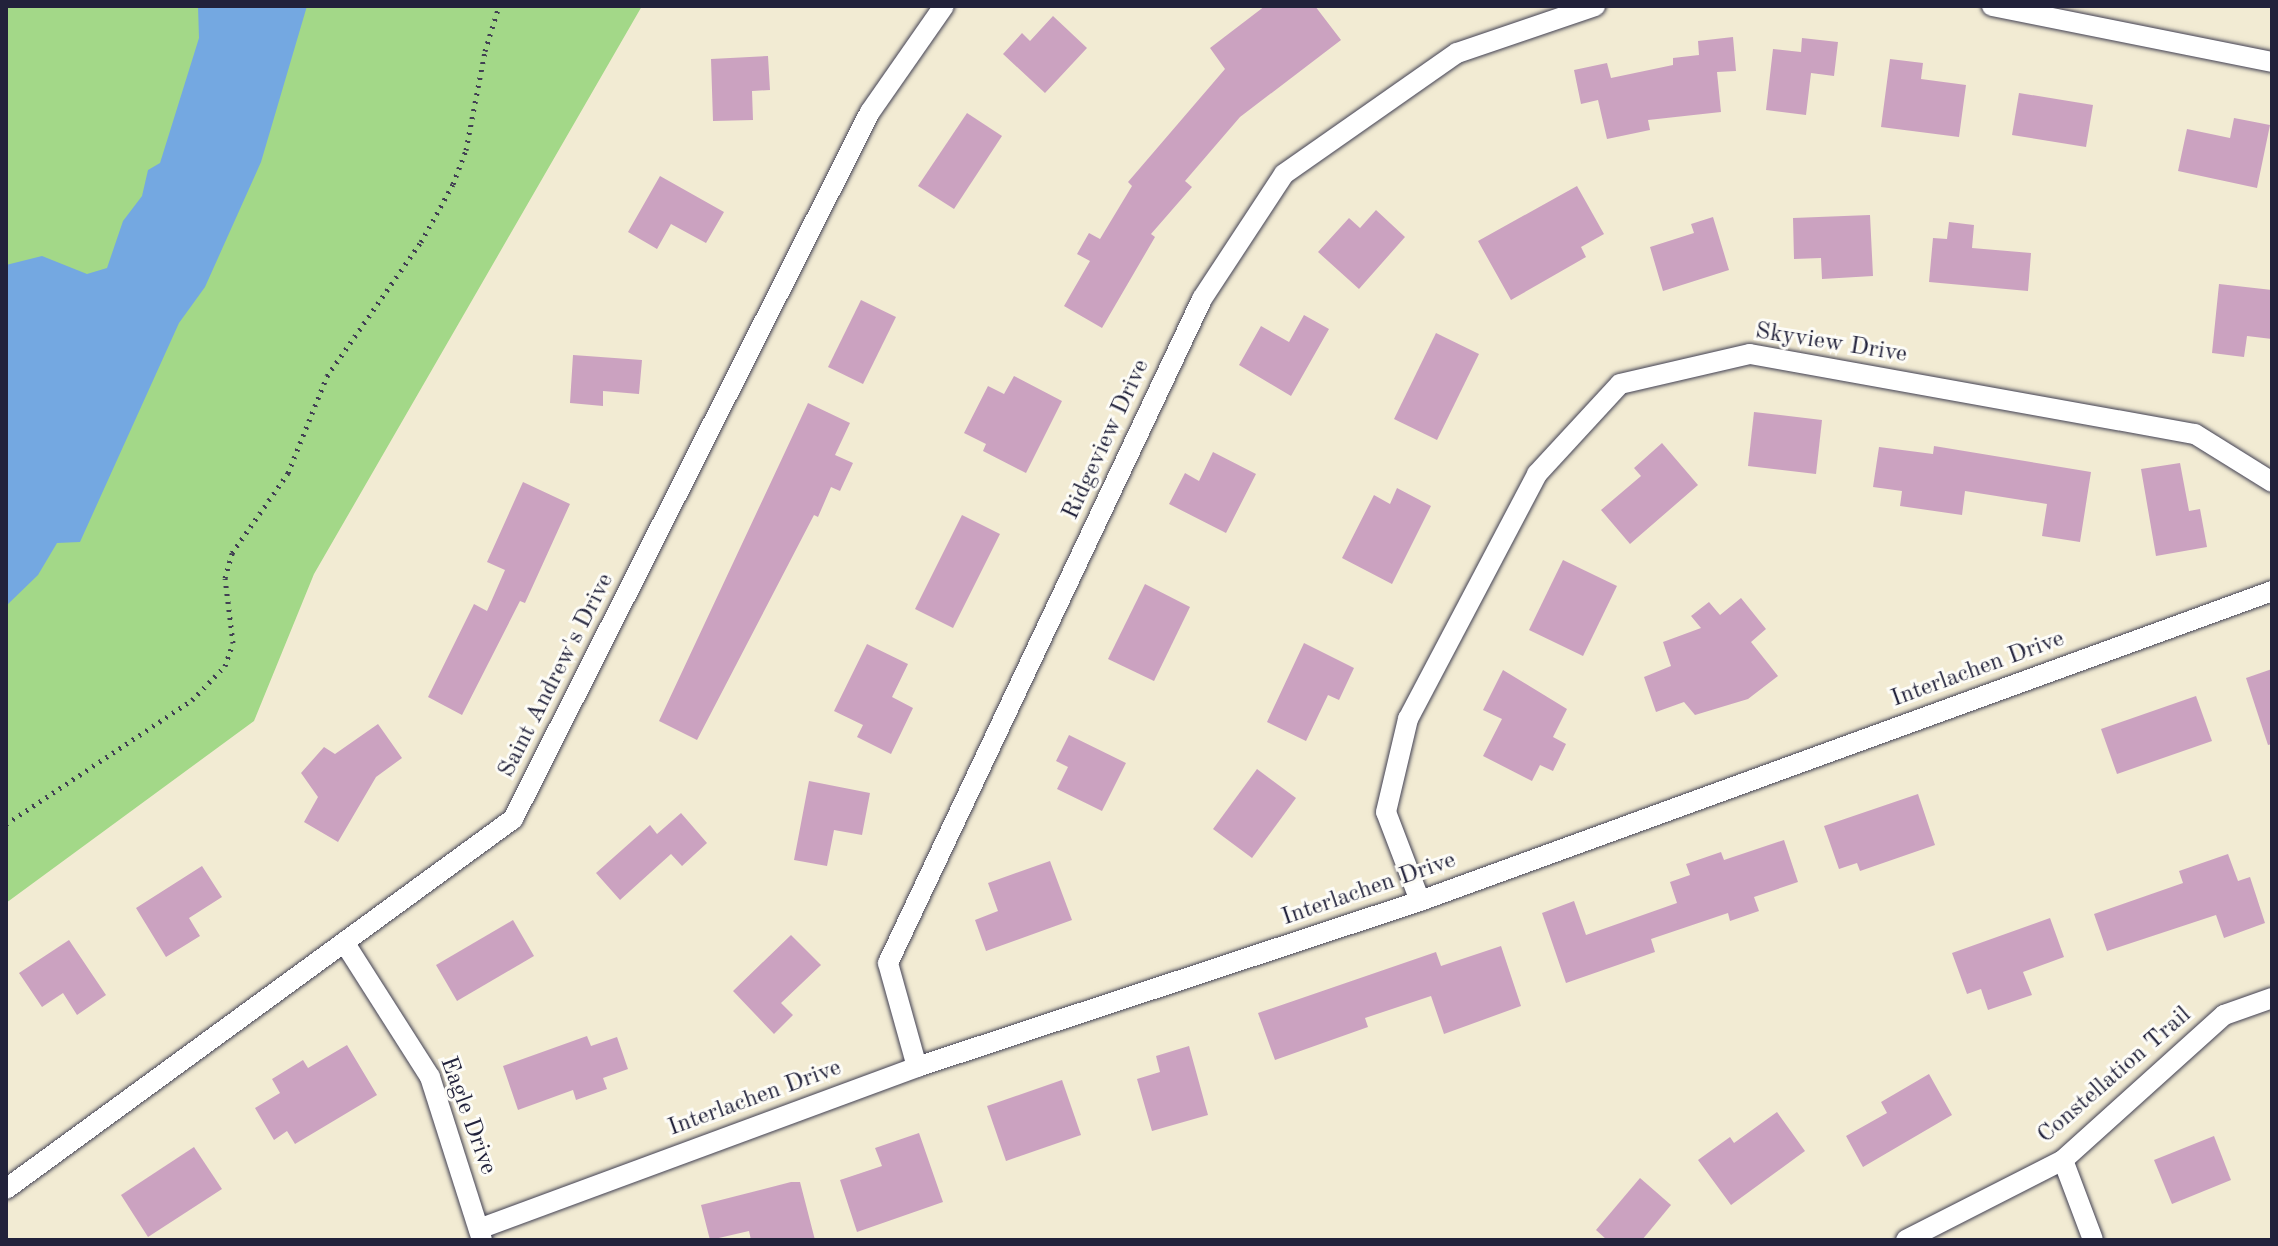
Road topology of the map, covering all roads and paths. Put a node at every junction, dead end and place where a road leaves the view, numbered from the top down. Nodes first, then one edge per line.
1 (499, 6) edge
2 (944, 6) edge
3 (1595, 6) edge
4 (1992, 6) edge
5 (2272, 62) edge
6 (2272, 482) edge
7 (2272, 591) edge
8 (6, 824) edge
9 (1420, 901) junction
10 (346, 945) junction
11 (2272, 998) edge
12 (917, 1067) junction
13 (2063, 1160) junction
14 (6, 1189) edge
15 (481, 1234) edge
16 (1906, 1240) edge
17 (2093, 1240) edge

1 - 8 path
2 - 10 street, Saint Andrew's Drive
3 - 12 street, Ridgeview Drive
4 - 5 street
6 - 9 street, Skyview Drive
7 - 9 street, Interlachen Drive
9 - 12 street, Interlachen Drive
10 - 14 street, Saint Andrew's Drive
10 - 15 street, Eagle Drive
11 - 13 street, Constellation Trail
12 - 15 street, Interlachen Drive
13 - 16 street, Constellation Trail
13 - 17 street

